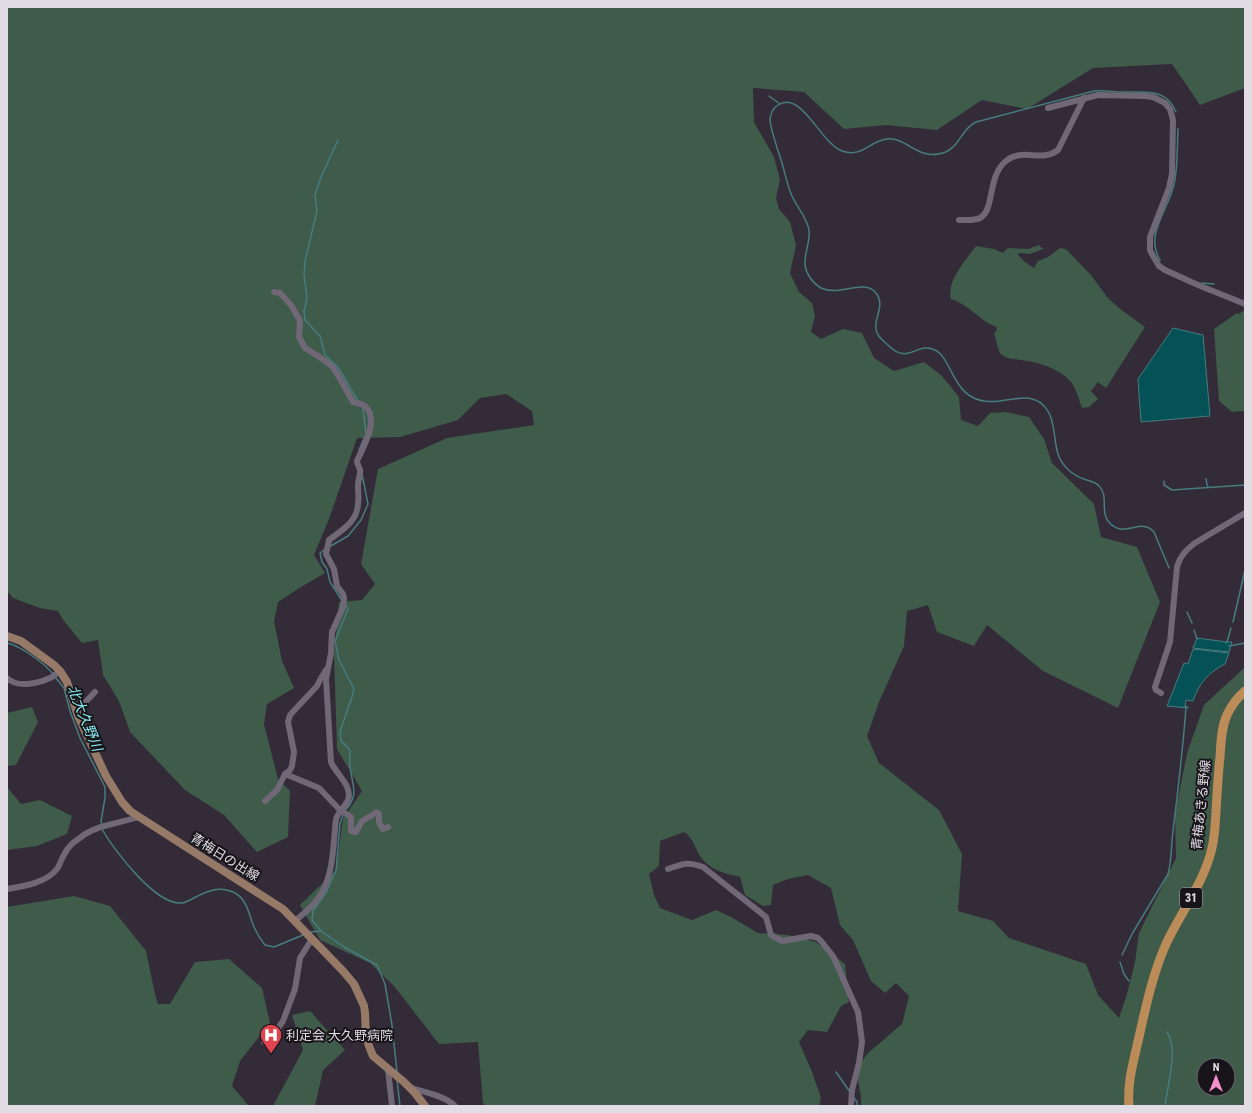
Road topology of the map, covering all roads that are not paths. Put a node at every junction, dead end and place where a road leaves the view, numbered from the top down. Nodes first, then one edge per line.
1 (1084, 98) junction
2 (1048, 108) dead end
3 (959, 220) dead end
4 (274, 292) dead end
5 (1245, 304) edge
6 (1245, 514) edge
7 (7, 636) edge
8 (328, 667) junction
9 (58, 672) junction
10 (7, 678) edge
11 (1245, 691) edge
12 (95, 692) dead end
13 (1161, 693) dead end
14 (76, 712) junction
15 (285, 774) junction
16 (265, 802) dead end
17 (340, 810) junction
18 (139, 817) junction
19 (388, 827) dead end
20 (668, 869) dead end
21 (7, 889) edge
22 (295, 921) junction
23 (308, 935) junction
24 (264, 1042) dead end
25 (391, 1071) junction
26 (410, 1088) junction
27 (851, 1103) edge
28 (392, 1106) edge
29 (425, 1106) edge
30 (455, 1106) edge
31 (1129, 1106) edge

1 - 2 street
1 - 3 street
1 - 5 street
4 - 8 street
6 - 13 street
7 - 9 main road, 青梅日の出線
8 - 15 street
8 - 17 street
9 - 10 street
9 - 14 main road, 青梅日の出線
11 - 31 main road, 青梅あきる野線 / 31
12 - 14 street
14 - 18 main road, 青梅日の出線
15 - 16 street
15 - 17 street
17 - 19 street
17 - 22 street
18 - 21 street
18 - 22 main road, 青梅日の出線
20 - 27 street
22 - 23 main road, 青梅日の出線
23 - 24 street
23 - 25 main road, 青梅日の出線
25 - 26 main road, 青梅日の出線
25 - 28 street
26 - 29 main road, 青梅日の出線
26 - 30 street

